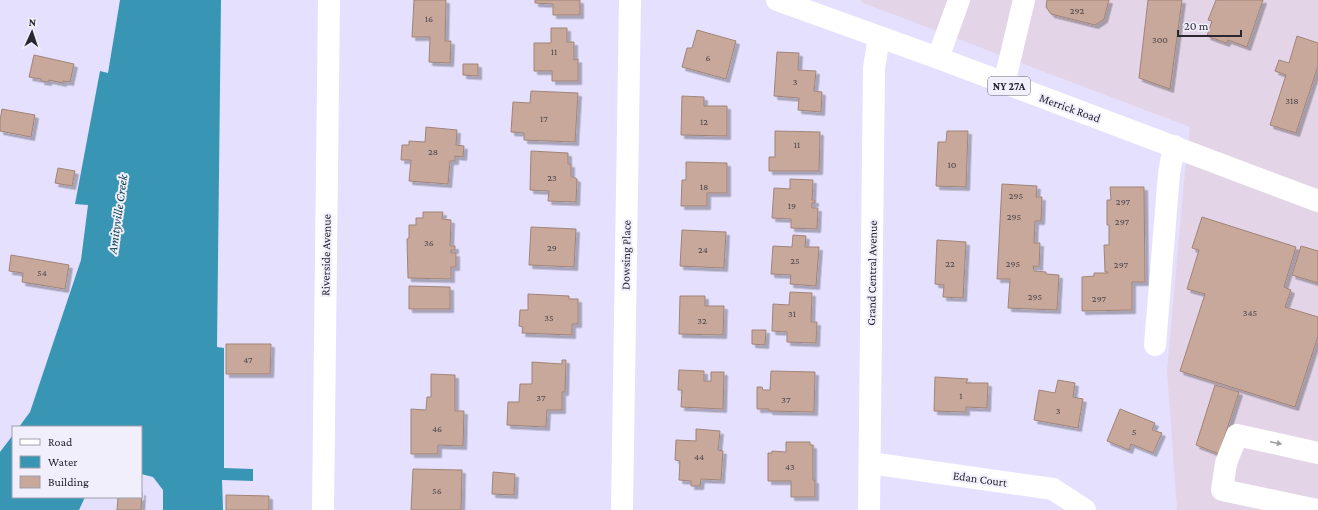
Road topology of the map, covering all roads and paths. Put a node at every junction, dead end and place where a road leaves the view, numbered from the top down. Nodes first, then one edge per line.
1 (329, 0) edge
2 (630, 0) edge
3 (777, 0) edge
4 (959, 0) edge
5 (1024, 0) edge
6 (802, 5) edge
7 (879, 37) junction
8 (938, 58) junction
9 (1004, 84) junction
10 (1174, 146) junction
11 (1318, 201) edge
12 (1155, 345) dead end
13 (1318, 452) edge
14 (870, 463) junction
15 (323, 510) edge
16 (622, 510) edge
17 (869, 510) edge
18 (1085, 510) edge
19 (1317, 510) edge

1 - 15 street, Riverside Avenue
2 - 16 street, Dowsing Place
3 - 6 street, Merrick Road / NY 27A
4 - 8 street
5 - 9 street
6 - 7 street, Merrick Road / NY 27A
7 - 8 street, Merrick Road / NY 27A
7 - 14 street, Grand Central Avenue
8 - 9 street, Merrick Road / NY 27A
9 - 10 street, Merrick Road / NY 27A
10 - 11 street, Merrick Road / NY 27A
10 - 12 street
19 -> 13 street
14 - 17 street, Grand Central Avenue
14 - 18 street, Edan Court

